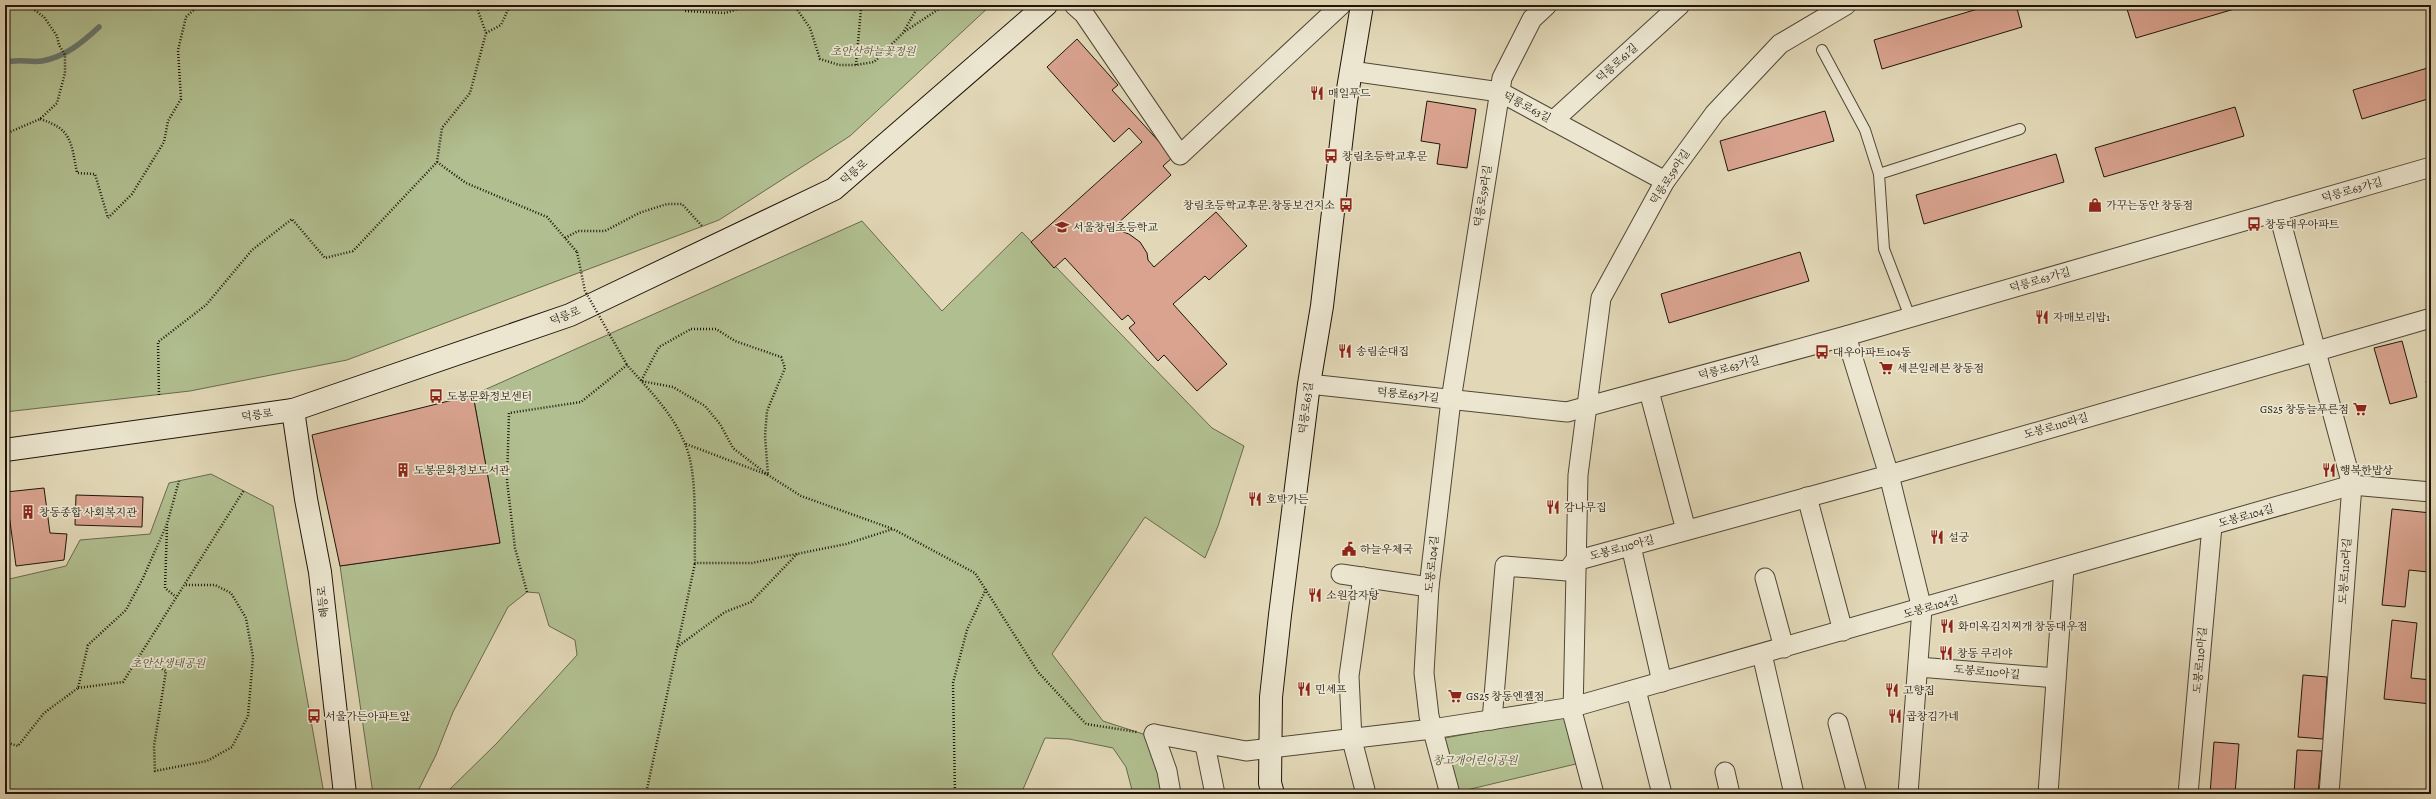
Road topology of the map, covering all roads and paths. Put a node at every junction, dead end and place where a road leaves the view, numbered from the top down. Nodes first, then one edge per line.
1 (28, 5) edge
2 (199, 5) edge
3 (476, 5) edge
4 (510, 5) edge
5 (685, 5) edge
6 (752, 5) edge
7 (794, 5) edge
8 (859, 5) edge
9 (919, 5) edge
10 (945, 5) edge
11 (1046, 5) edge
12 (1074, 5) edge
13 (1341, 5) edge
14 (1362, 5) edge
15 (1547, 5) edge
16 (1680, 5) edge
17 (1846, 5) edge
18 (904, 32) junction
19 (486, 33) junction
20 (1822, 50) dead end
21 (856, 65) junction
22 (1351, 71) junction
23 (1500, 92) junction
24 (40, 119) junction
25 (1553, 121) junction
26 (2020, 129) dead end
27 (5, 134) edge
28 (437, 162) junction
29 (2431, 167) edge
30 (1879, 174) junction
31 (1665, 181) junction
32 (2278, 211) junction
33 (702, 226) dead end
34 (565, 238) junction
35 (1910, 317) junction
36 (2431, 318) edge
37 (1846, 336) junction
38 (2316, 351) junction
39 (627, 365) junction
40 (641, 381) junction
41 (1309, 384) junction
42 (1649, 390) junction
43 (159, 395) dead end
44 (1451, 400) junction
45 (1586, 408) junction
46 (293, 410) junction
47 (685, 444) junction
48 (5, 450) edge
49 (768, 475) junction
50 (1889, 475) junction
51 (179, 481) dead end
52 (2352, 485) junction
53 (244, 490) dead end
54 (2431, 492) edge
55 (1807, 497) junction
56 (167, 524) junction
57 (2212, 526) junction
58 (893, 529) junction
59 (1686, 530) junction
60 (1631, 546) junction
61 (797, 554) junction
62 (1575, 561) junction
63 (695, 563) junction
64 (2064, 568) junction
65 (1341, 574) dead end
66 (1363, 577) junction
67 (1765, 578) dead end
68 (184, 585) junction
69 (1429, 587) junction
70 (986, 589) junction
71 (527, 592) dead end
72 (176, 597) junction
73 (1922, 609) junction
74 (1843, 631) junction
75 (677, 647) junction
76 (1784, 648) junction
77 (1762, 654) junction
78 (132, 667) junction
79 (1918, 667) junction
80 (2056, 678) junction
81 (1662, 682) junction
82 (78, 688) junction
83 (1636, 690) junction
84 (1573, 707) junction
85 (1492, 720) junction
86 (1838, 723) dead end
87 (1432, 729) junction
88 (1154, 734) junction
89 (1352, 740) junction
90 (5, 742) edge
91 (1205, 745) junction
92 (1271, 746) junction
93 (1725, 772) dead end
94 (345, 794) edge
95 (646, 794) edge
96 (955, 794) edge
97 (1171, 794) edge
98 (1215, 794) edge
99 (1272, 794) edge
100 (1366, 794) edge
101 (1450, 794) edge
102 (1594, 794) edge
103 (1662, 794) edge
104 (1730, 794) edge
105 (1794, 794) edge
106 (1857, 794) edge
107 (1908, 794) edge
108 (2048, 794) edge
109 (2188, 794) edge
110 (2329, 794) edge

1 - 24 path
2 - 24 path
3 - 19 path
4 - 19 path
5 - 6 path
7 - 21 path
8 - 21 path
9 - 18 path
10 - 18 path
11 - 46 main road, 덕릉로
12 - 13 street
14 - 22 main road, 덕릉로63길
15 - 23 street, 덕릉로59라길
16 - 25 street, 덕릉로61길
17 - 31 street, 덕릉로59아길
18 - 21 path
19 - 28 path
20 - 30 lane
22 - 23 street, 덕릉로63길
22 - 41 main road, 덕릉로63길
23 - 25 street, 덕릉로63길
23 - 44 street, 덕릉로59라길
24 - 27 path
25 - 31 street, 덕릉로63길
26 - 30 lane
28 - 34 path
28 - 43 path
29 - 32 street, 덕릉로63가길
30 - 35 lane
31 - 45 street, 덕릉로59아길
32 - 35 street, 덕릉로63가길
32 - 38 street, 도봉로110라길
33 - 34 path
34 - 39 path, bridge
35 - 37 street, 덕릉로63가길
36 - 38 street, 도봉로110라길
37 - 42 street, 덕릉로63가길
37 - 50 street
38 - 50 street, 도봉로110라길
38 - 52 street, 도봉로110라길
39 - 40 path
39 - 71 path
40 - 47 path
40 - 49 path
40 - 49 path
41 - 44 street, 덕릉로63가길
41 - 92 main road, 덕릉로63길
42 - 45 street, 덕릉로63가길
42 - 59 street
44 - 45 street, 덕릉로63가길
44 - 69 street, 도봉로104길
45 - 62 street
46 - 48 main road, 덕릉로
46 - 94 main road, 해등로
47 - 49 path
47 - 63 path
49 - 58 path
50 - 55 street, 도봉로110아길
50 - 73 street
51 - 56 path
52 - 54 street, 도봉로104길
52 - 57 street, 도봉로104길
52 - 110 street, 도봉로110라길
53 - 68 path
55 - 59 street, 도봉로110아길
55 - 74 street
56 - 72 path
56 - 82 path
57 - 64 street, 도봉로104길
57 - 109 street, 도봉로110마길
58 - 61 path
58 - 70 path
59 - 60 street, 도봉로110아길
60 - 62 street, 도봉로110아길
60 - 81 street
61 - 63 path
61 - 75 path
62 - 84 street
62 - 85 street, 도봉로110아길
63 - 75 path
64 - 73 street, 도봉로104길
64 - 80 street
65 - 66 street
66 - 69 street
66 - 89 street
67 - 76 street
68 - 72 path
68 - 78 path
69 - 87 street, 도봉로104길
70 - 88 path
70 - 96 path
72 - 78 path
73 - 74 street, 도봉로104길
73 - 79 street
74 - 76 street, 도봉로104길
75 - 95 path
76 - 77 street, 도봉로104길
77 - 81 street, 도봉로104길
77 - 105 street
78 - 82 path
79 - 80 street, 도봉로110아길
79 - 107 street
80 - 108 street
81 - 83 street, 도봉로104길
82 - 90 path
83 - 84 street, 도봉로104길
83 - 103 street
84 - 85 street, 도봉로104길
84 - 102 street
85 - 87 street, 도봉로104길
86 - 106 street
87 - 89 street, 도봉로104길
87 - 101 street, 도봉로104길
88 - 91 street
88 - 97 street
89 - 92 street, 도봉로104길
89 - 100 street
91 - 92 street
91 - 98 street
92 - 99 main road, 덕릉로63길
93 - 104 street

